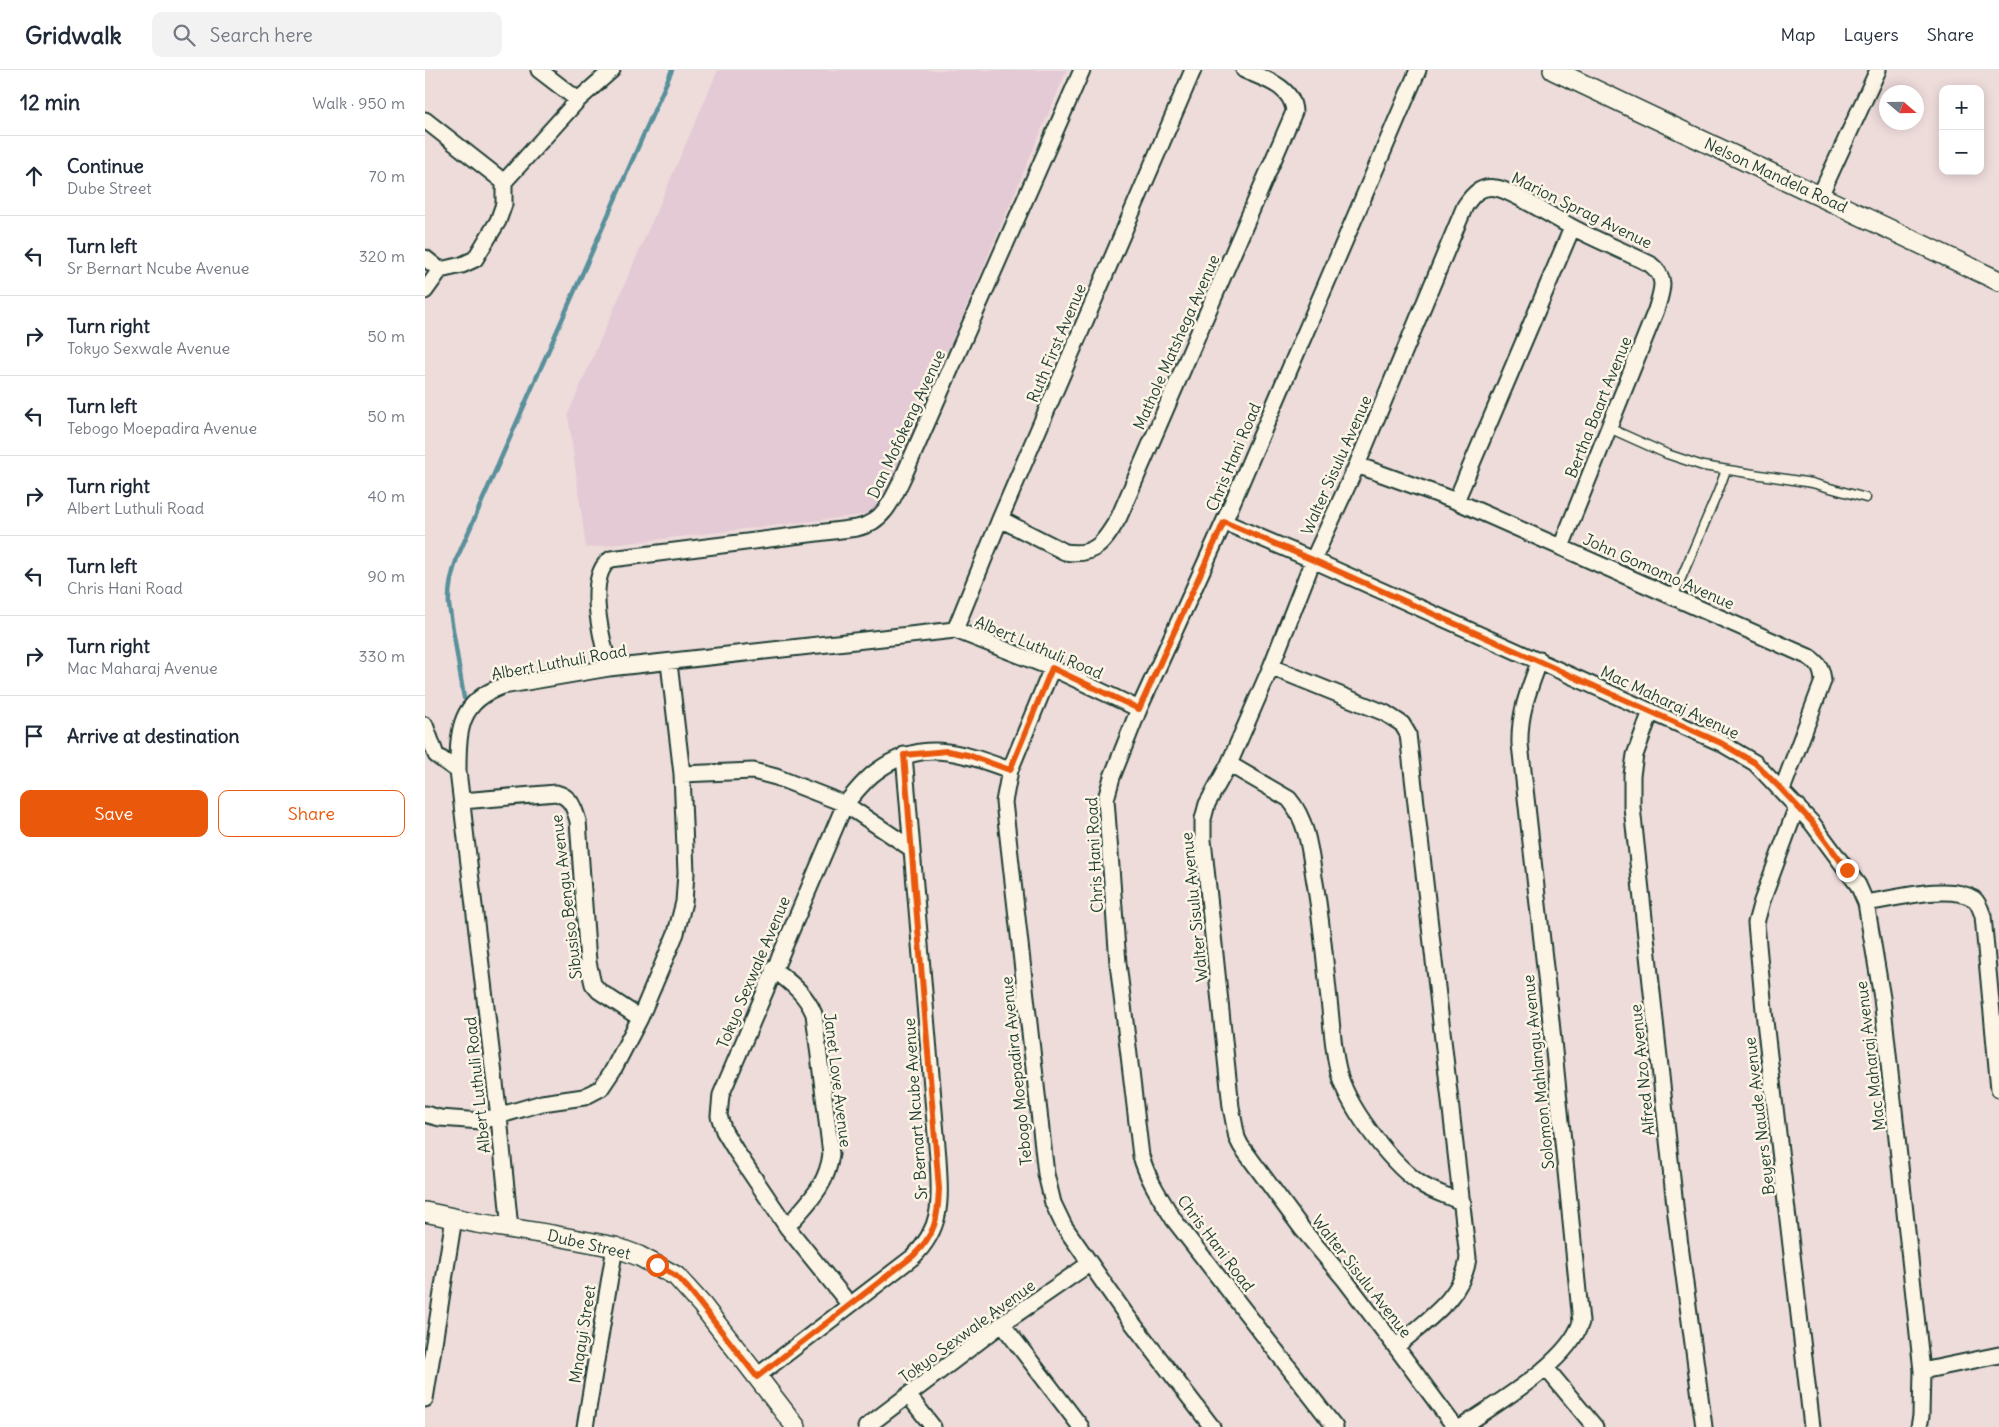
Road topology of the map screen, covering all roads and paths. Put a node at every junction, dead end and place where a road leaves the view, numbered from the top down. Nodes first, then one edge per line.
1 (539, 70) edge
2 (612, 70) edge
3 (1082, 70) edge
4 (1193, 70) edge
5 (1243, 70) edge
6 (1418, 70) edge
7 (1553, 70) edge
8 (1878, 70) edge
9 (577, 100) junction
10 (425, 120) edge
11 (504, 182) junction
12 (1479, 190) joint
13 (1820, 196) junction
14 (1573, 228) junction
15 (425, 258) edge
16 (440, 270) junction
17 (1662, 278) joint
18 (1999, 280) edge
19 (425, 291) edge
20 (1609, 428) junction
21 (1357, 465) junction
22 (1726, 470) junction
23 (1866, 498) dead end
24 (1456, 501) junction
25 (1000, 519) junction
26 (1224, 522) junction
27 (1561, 547) junction
28 (1313, 560) junction
29 (1673, 597) junction
30 (955, 630) junction
31 (1540, 660) junction
32 (669, 663) junction
33 (1271, 667) junction
34 (609, 668) junction
35 (1052, 668) junction
36 (1139, 709) junction
37 (1651, 711) junction
38 (425, 725) edge
39 (904, 755) junction
40 (1229, 764) junction
41 (1010, 770) junction
42 (458, 771) junction
43 (682, 774) junction
44 (1782, 790) junction
45 (462, 801) junction
46 (845, 804) junction
47 (1797, 806) junction
48 (912, 849) junction
49 (1866, 903) junction
50 (773, 969) junction
51 (639, 1018) junction
52 (1999, 1089) edge
53 (425, 1114) edge
54 (499, 1117) junction
55 (1463, 1203) junction
56 (425, 1212) edge
57 (454, 1218) junction
58 (787, 1226) junction
59 (509, 1229) junction
60 (615, 1247) junction
61 (1089, 1264) junction
62 (849, 1305) junction
63 (1002, 1324) junction
64 (1397, 1347) junction
65 (1999, 1355) edge
66 (1546, 1368) junction
67 (1922, 1371) junction
68 (757, 1377) junction
69 (908, 1395) junction
70 (425, 1399) edge
71 (585, 1427) edge
72 (796, 1427) edge
73 (866, 1427) edge
74 (933, 1427) edge
75 (1081, 1427) edge
76 (1212, 1427) edge
77 (1335, 1427) edge
78 (1455, 1427) edge
79 (1462, 1427) edge
80 (1595, 1427) edge
81 (1704, 1427) edge
82 (1813, 1427) edge
83 (1919, 1427) edge

1 - 9 street
2 - 9 street
3 - 34 street, Dan Mofokeng Avenue
4 - 25 street, Ruth First Avenue
5 - 25 street, Mathole Matshega Avenue
6 - 26 street, Chris Hani Road
7 - 13 street, Nelson Mandela Road
8 - 13 street
9 - 11 street
10 - 11 street
11 - 16 street
12 - 14 street, Marion Sprag Avenue
12 - 21 street, Walter Sisulu Avenue
13 - 18 street, Nelson Mandela Road
14 - 17 street, Marion Sprag Avenue
14 - 24 street
15 - 16 street
16 - 19 street
17 - 20 street, Bertha Baart Avenue
20 - 22 lane
20 - 27 street, Bertha Baart Avenue
21 - 24 street, John Gomomo Avenue
21 - 28 street, Walter Sisulu Avenue
22 - 23 lane
22 - 29 lane
24 - 27 street, John Gomomo Avenue
25 - 30 street, Ruth First Avenue
26 - 28 street, Mac Maharaj Avenue
26 - 36 street, Chris Hani Road
27 - 29 street, John Gomomo Avenue
28 - 31 street, Mac Maharaj Avenue
28 - 33 street, Walter Sisulu Avenue
29 - 44 street, John Gomomo Avenue
30 - 32 street, Albert Luthuli Road
30 - 35 street, Albert Luthuli Road
31 - 37 street, Mac Maharaj Avenue
31 - 66 street, Solomon Mahlangu Avenue
32 - 34 street, Albert Luthuli Road
32 - 43 street
33 - 40 street, Walter Sisulu Avenue
33 - 55 street
34 - 42 street, Albert Luthuli Road
35 - 36 street, Albert Luthuli Road
35 - 41 street, Tebogo Moepadira Avenue
36 - 77 street, Chris Hani Road
37 - 44 street, Mac Maharaj Avenue
37 - 81 street, Alfred Nzo Avenue
38 - 42 street
39 - 41 street, Tokyo Sexwale Avenue
39 - 46 street, Tokyo Sexwale Avenue
39 - 48 street, Sr Bernart Ncube Avenue
40 - 55 street
40 - 64 street, Walter Sisulu Avenue
41 - 61 street, Tebogo Moepadira Avenue
42 - 45 street, Albert Luthuli Road
43 - 46 street
43 - 51 street
44 - 47 street, Mac Maharaj Avenue
45 - 51 street, Sibusiso Bengu Avenue
45 - 54 street, Albert Luthuli Road
46 - 48 street
46 - 50 street, Tokyo Sexwale Avenue
47 - 49 street, Mac Maharaj Avenue
47 - 82 street, Beyers Naude Avenue
48 - 62 street, Sr Bernart Ncube Avenue
49 - 52 street
49 - 67 street, Mac Maharaj Avenue
50 - 58 street, Tokyo Sexwale Avenue
50 - 58 street, Janet Love Avenue
51 - 54 street
53 - 54 street
54 - 59 street, Albert Luthuli Road
55 - 64 street
56 - 57 street, Dube Street
57 - 59 street, Dube Street
57 - 70 street
58 - 62 street, Tokyo Sexwale Avenue
59 - 60 street, Dube Street
60 - 68 street, Dube Street
60 - 71 street, Mnqayi Street
61 - 63 street, Tokyo Sexwale Avenue
61 - 76 street, Tebogo Moepadira Avenue
62 - 68 street, Sr Bernart Ncube Avenue
63 - 69 street, Tokyo Sexwale Avenue
63 - 75 street
64 - 78 street, Walter Sisulu Avenue
65 - 67 street
66 - 79 street, Solomon Mahlangu Avenue
66 - 80 street
67 - 83 street, Mac Maharaj Avenue
68 - 72 street, Dube Street
69 - 73 street, Tokyo Sexwale Avenue
69 - 74 street

